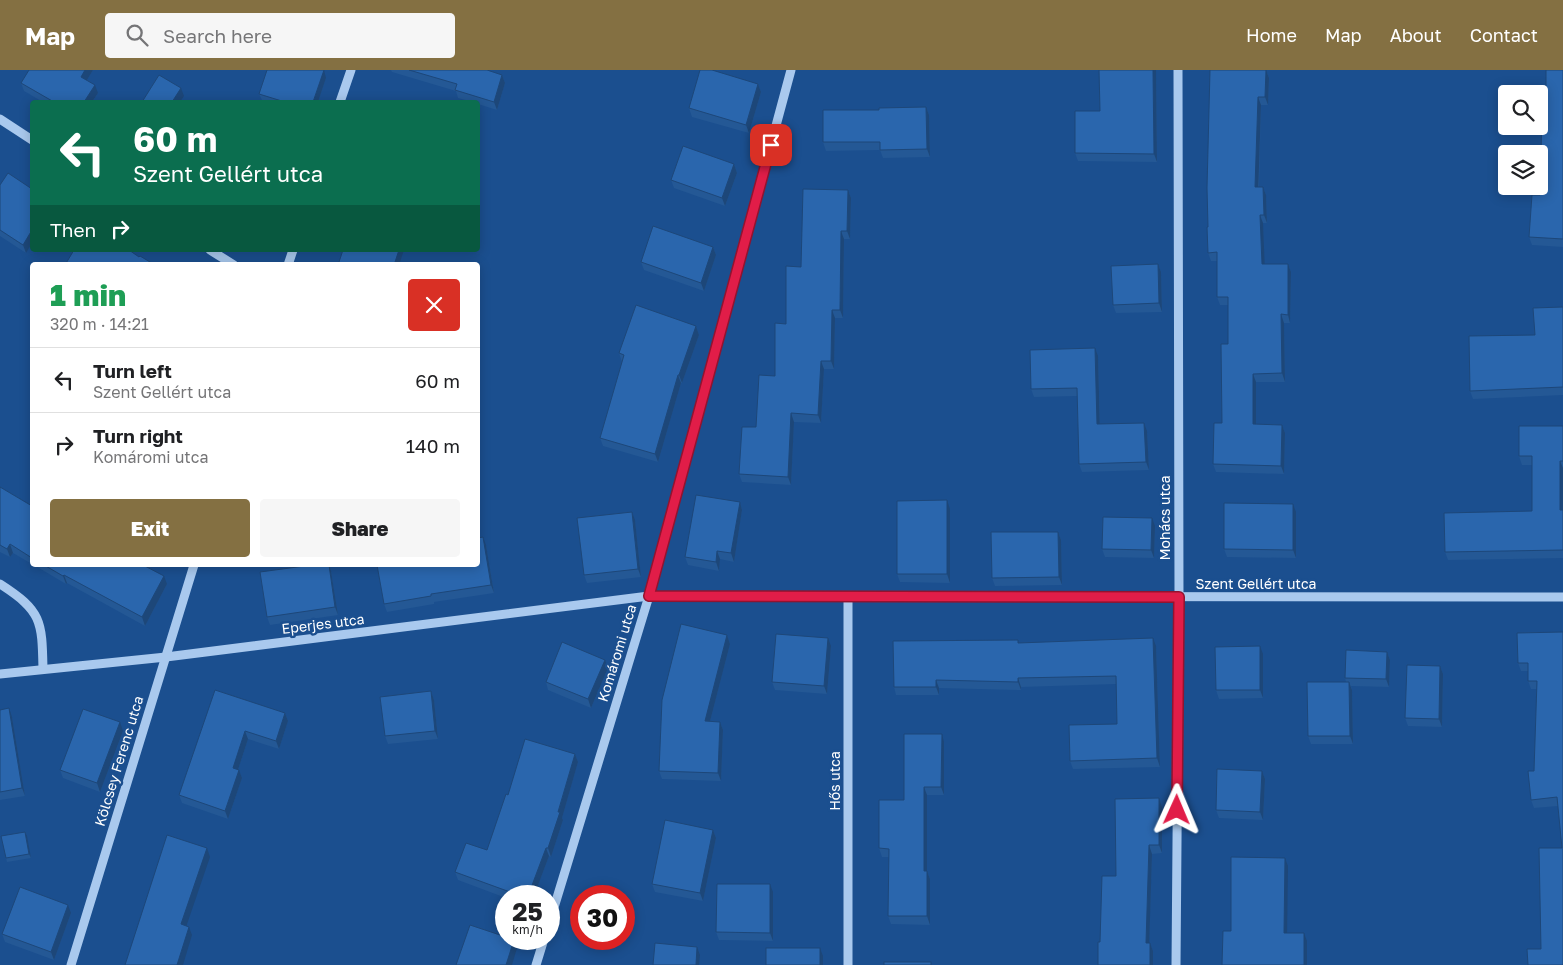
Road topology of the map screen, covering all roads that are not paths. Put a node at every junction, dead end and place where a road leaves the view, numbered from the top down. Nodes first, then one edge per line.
1 (351, 70) edge
2 (791, 70) edge
3 (1178, 70) edge
4 (341, 100) edge
5 (0, 119) edge
6 (30, 139) edge
7 (213, 252) edge
8 (229, 262) edge
9 (193, 567) edge
10 (0, 584) edge
11 (649, 596) junction
12 (848, 597) junction
13 (1179, 597) junction
14 (1563, 597) edge
15 (166, 657) junction
16 (43, 669) junction
17 (0, 674) edge
18 (560, 888) edge
19 (541, 950) edge
20 (71, 965) edge
21 (536, 965) edge
22 (848, 965) edge
23 (1176, 965) edge

1 - 4 street
2 - 11 street, Komáromi utca
3 - 13 street, Mohács utca
5 - 6 street
7 - 8 street
9 - 15 street, Kölcsey Ferenc utca
10 - 16 street
11 - 12 street, Szent Gellért utca
11 - 15 street, Eperjes utca
11 - 18 street, Komáromi utca
12 - 13 street, Szent Gellért utca
12 - 22 street, Hős utca
13 - 14 street, Szent Gellért utca
13 - 23 street, Mohács utca
15 - 16 street, Eperjes utca
15 - 20 street, Kölcsey Ferenc utca
16 - 17 street, Eperjes utca
19 - 21 street

